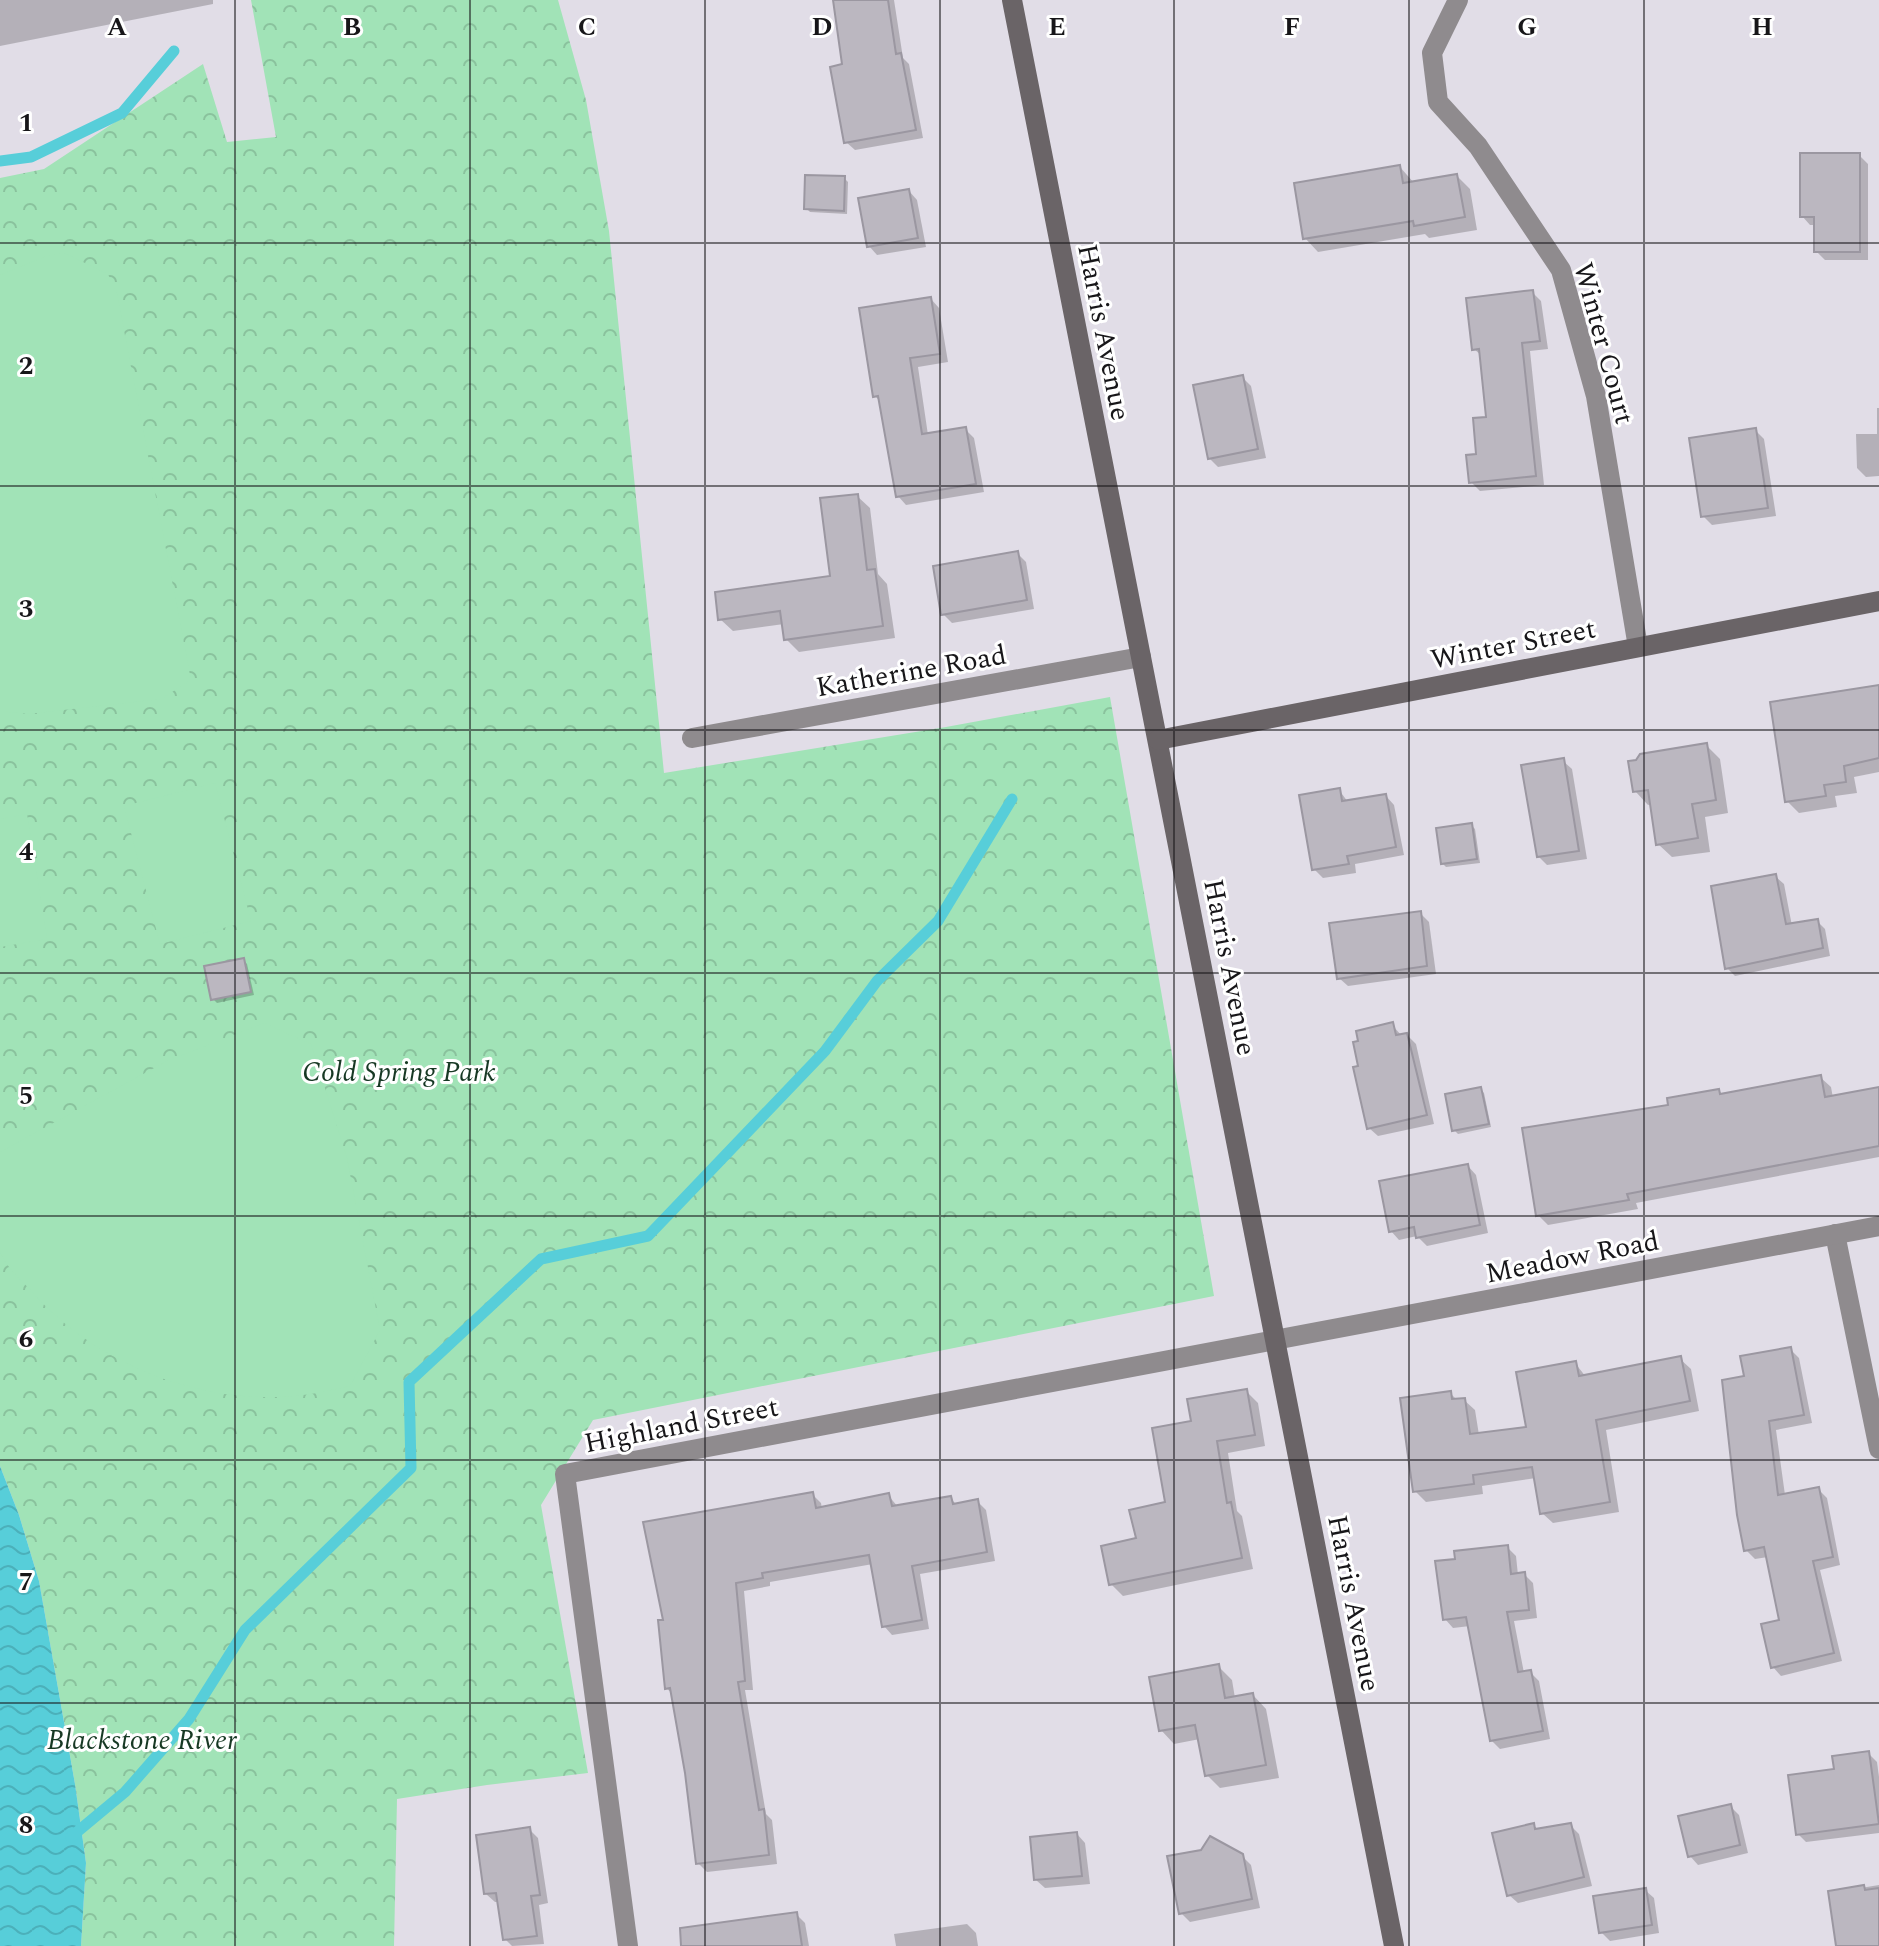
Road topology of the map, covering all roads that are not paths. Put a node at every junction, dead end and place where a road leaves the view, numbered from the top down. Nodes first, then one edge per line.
1 (1012, 0) edge
2 (1458, 0) edge
3 (1879, 601) edge
4 (1638, 647) junction
5 (1141, 657) junction
6 (692, 738) dead end
7 (1158, 740) junction
8 (1879, 1226) edge
9 (1835, 1234) junction
10 (1275, 1340) junction
11 (1879, 1449) edge
12 (628, 1946) edge
13 (1394, 1946) edge

1 - 5 main road, Harris Avenue
2 - 4 street, Winter Court
3 - 4 main road, Winter Street
4 - 7 main road, Winter Street
5 - 6 street, Katherine Road
5 - 7 main road, Harris Avenue
7 - 10 main road, Harris Avenue
8 - 9 street, Meadow Road
9 - 10 street, Meadow Road
9 - 11 street
10 - 12 street, Highland Street
10 - 13 main road, Harris Avenue

